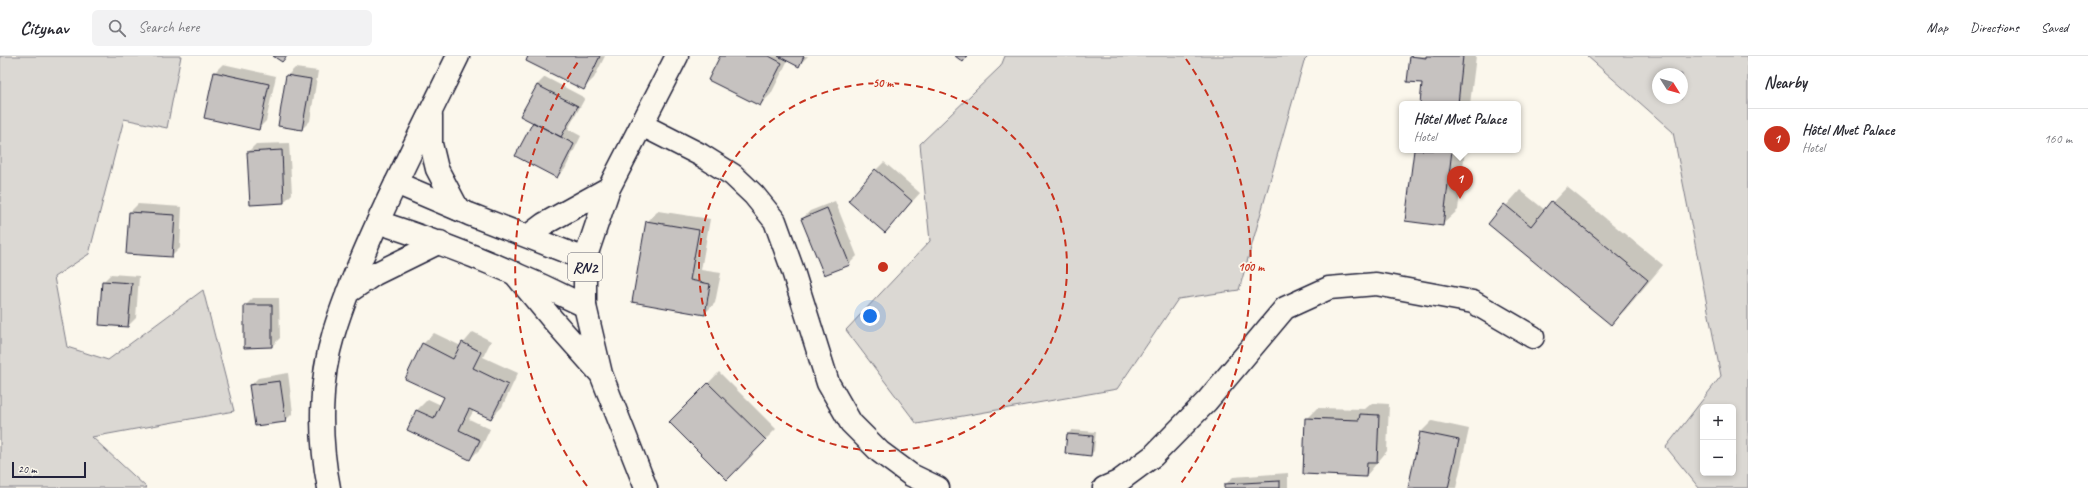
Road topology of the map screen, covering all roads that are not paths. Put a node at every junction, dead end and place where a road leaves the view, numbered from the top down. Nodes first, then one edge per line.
1 (458, 56) edge
2 (677, 56) edge
3 (431, 112) junction
4 (642, 125) junction
5 (396, 183) junction
6 (609, 188) junction
7 (458, 209) junction
8 (378, 222) junction
9 (528, 236) junction
10 (440, 242) junction
11 (585, 259) junction
12 (514, 273) junction
13 (347, 293) junction
14 (585, 306) junction
15 (1533, 337) dead end
16 (602, 374) junction
17 (329, 488) edge
18 (646, 488) edge
19 (938, 488) edge
20 (1104, 488) edge

1 - 3 main road
2 - 4 main road, RN2
3 - 5 main road
3 - 7 main road
4 - 6 main road, RN2
4 - 19 main road
5 - 7 main road
5 - 8 main road
6 - 9 main road
6 - 11 main road, RN2
7 - 9 main road
8 - 10 main road
8 - 13 main road
9 - 11 main road
10 - 12 main road
10 - 13 main road
11 - 14 main road, RN2
12 - 14 main road
12 - 16 main road
13 - 17 main road
14 - 16 main road, RN2
15 - 20 main road
16 - 18 main road, RN2

